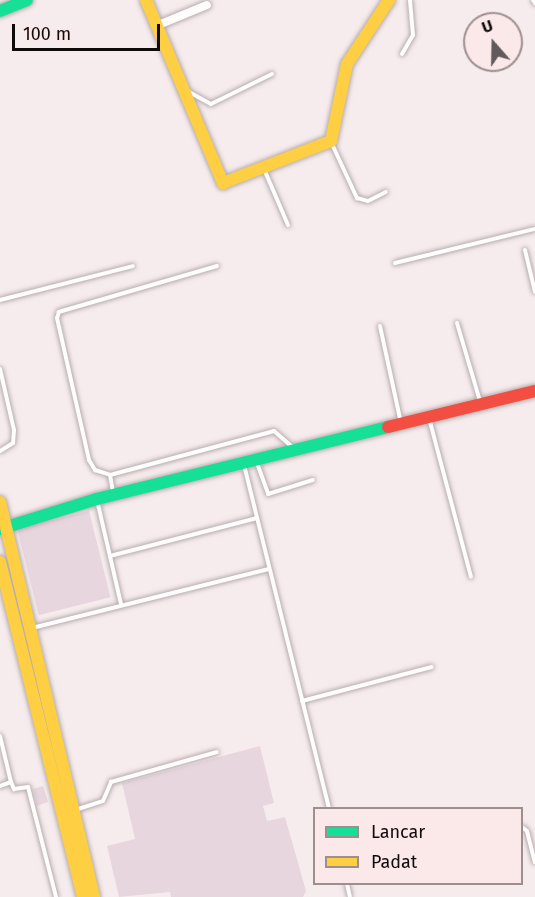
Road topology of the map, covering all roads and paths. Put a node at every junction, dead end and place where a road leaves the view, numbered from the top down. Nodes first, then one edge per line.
1 (27, 0) edge
2 (146, 0) edge
3 (389, 0) edge
4 (410, 0) edge
5 (207, 5) dead end
6 (0, 11) edge
7 (156, 26) junction
8 (402, 54) dead end
9 (272, 74) dead end
10 (182, 93) junction
11 (331, 141) junction
12 (264, 169) junction
13 (386, 192) dead end
14 (288, 225) dead end
15 (535, 229) edge
16 (525, 250) dead end
17 (395, 263) dead end
18 (133, 266) dead end
19 (217, 266) dead end
20 (535, 292) edge
21 (0, 300) edge
22 (457, 323) dead end
23 (380, 326) dead end
24 (0, 369) edge
25 (535, 391) edge
26 (481, 405) junction
27 (429, 417) junction
28 (401, 424) junction
29 (295, 449) junction
30 (0, 451) edge
31 (256, 459) junction
32 (243, 462) junction
33 (110, 475) junction
34 (313, 480) dead end
35 (114, 495) junction
36 (97, 499) junction
37 (0, 502) edge
38 (257, 518) junction
39 (4, 528) edge
40 (110, 556) junction
41 (0, 562) edge
42 (270, 569) junction
43 (471, 577) dead end
44 (121, 604) junction
45 (31, 628) junction
46 (432, 667) dead end
47 (302, 701) junction
48 (49, 707) junction
49 (36, 709) junction
50 (0, 736) edge
51 (217, 752) dead end
52 (11, 782) junction
53 (0, 786) edge
54 (328, 807) edge
55 (68, 811) junction
56 (523, 828) edge
57 (535, 862) edge
58 (56, 897) edge
59 (83, 897) edge
60 (94, 897) edge

1 - 6 street
2 - 7 street
3 - 11 street
4 - 8 lane
5 - 7 street
7 - 10 street
9 - 10 lane
10 - 12 street
11 - 12 street
11 - 13 lane
12 - 14 lane
15 - 17 lane
16 - 20 lane
18 - 21 lane
19 - 33 lane
22 - 26 lane
23 - 28 lane
24 - 30 lane
25 - 26 street
26 - 27 street
27 - 28 street
27 - 43 lane
28 - 29 street
29 - 31 street
29 - 33 lane
31 - 32 street
31 - 34 lane
32 - 35 street
32 - 38 lane
33 - 35 lane
35 - 36 street
36 - 39 street
36 - 40 lane
37 - 39 street
38 - 40 lane
38 - 42 lane
39 - 45 street
40 - 44 lane
41 - 49 street
42 - 44 lane
42 - 47 lane
44 - 45 lane
45 - 48 street
46 - 47 lane
47 - 54 lane
48 - 49 street
48 - 55 street
49 - 55 street
50 - 52 lane
51 - 55 lane
52 - 53 lane
52 - 58 lane
55 - 59 street
55 - 60 street
56 - 57 lane

